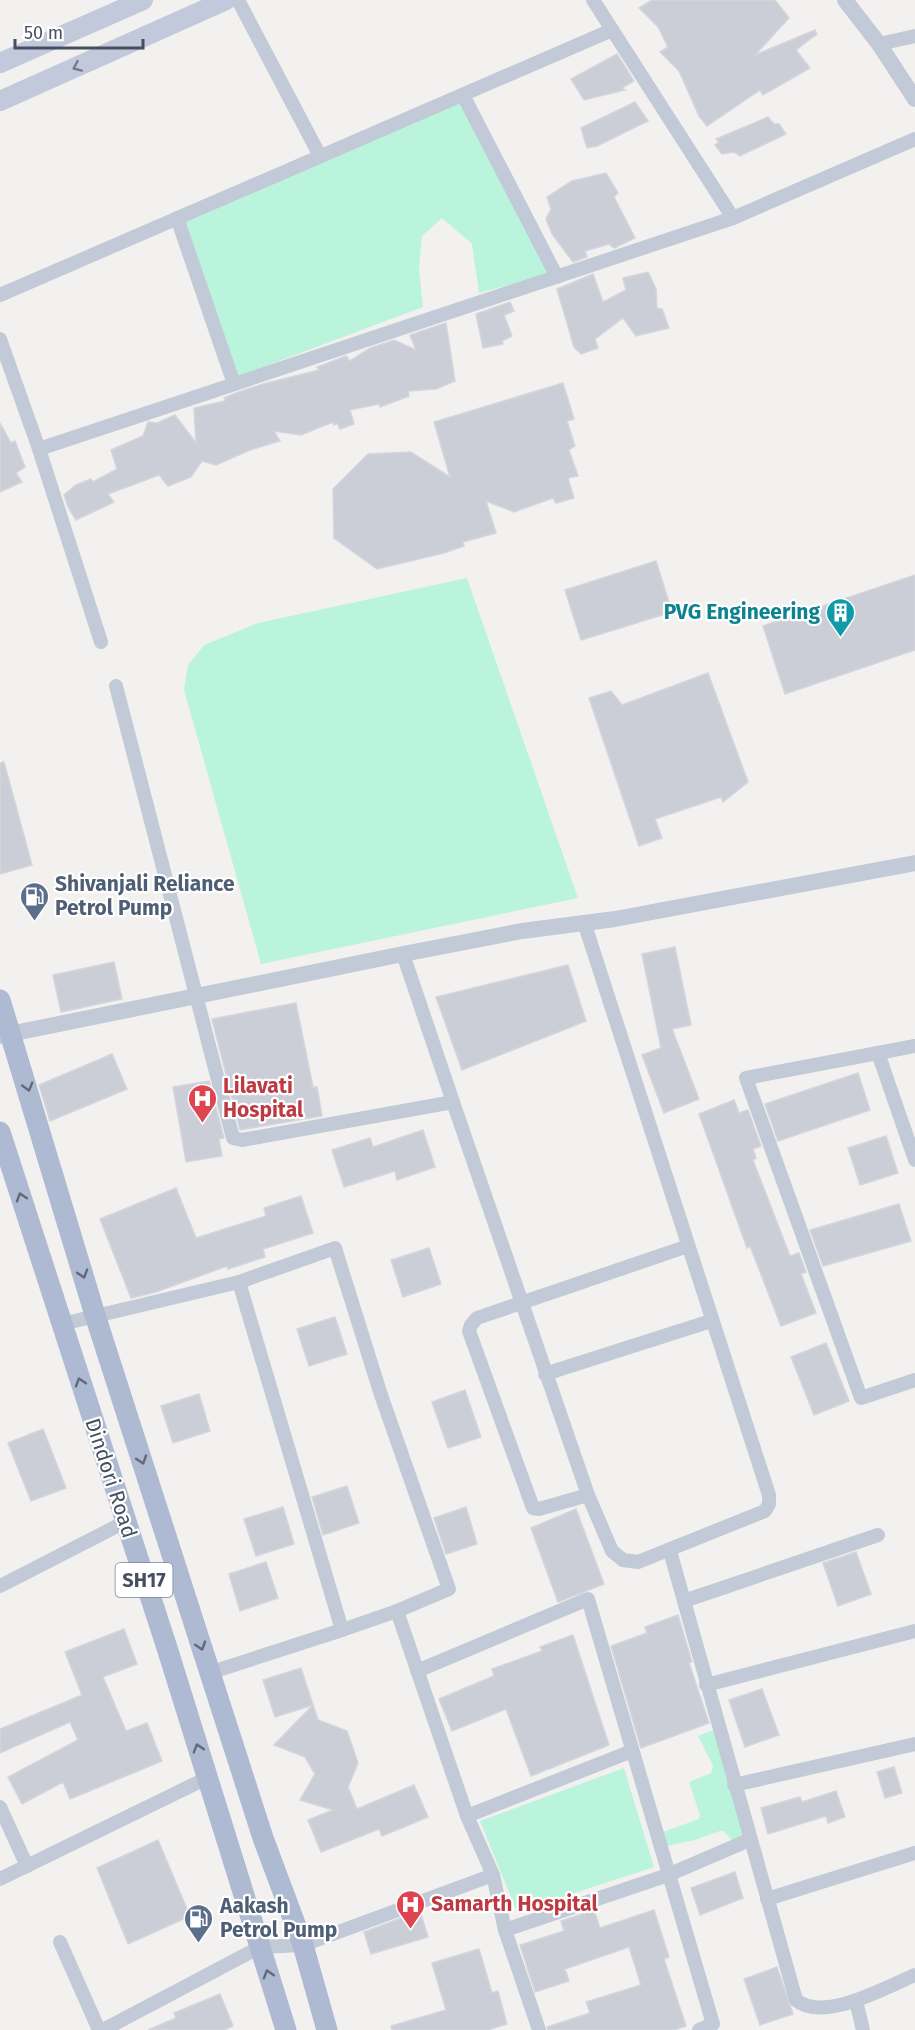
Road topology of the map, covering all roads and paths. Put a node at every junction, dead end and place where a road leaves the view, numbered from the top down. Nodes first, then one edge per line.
1 (144, 0) edge
2 (226, 0) edge
3 (238, 0) edge
4 (593, 0) edge
5 (845, 0) edge
6 (612, 30) junction
7 (915, 36) edge
8 (879, 44) junction
9 (0, 63) edge
10 (463, 95) junction
11 (915, 99) edge
12 (0, 101) edge
13 (915, 139) edge
14 (320, 156) junction
15 (177, 218) junction
16 (733, 218) junction
17 (557, 277) junction
18 (0, 295) edge
19 (0, 339) edge
20 (234, 384) junction
21 (39, 449) junction
22 (101, 642) dead end
23 (116, 686) dead end
24 (915, 863) edge
25 (584, 922) junction
26 (403, 954) junction
27 (197, 994) junction
28 (0, 1000) edge
29 (6, 1034) edge
30 (915, 1046) edge
31 (878, 1053) junction
32 (453, 1102) junction
33 (0, 1132) edge
34 (915, 1160) edge
35 (688, 1246) junction
36 (239, 1282) junction
37 (520, 1303) junction
38 (95, 1315) junction
39 (711, 1321) junction
40 (62, 1324) junction
41 (545, 1374) junction
42 (915, 1380) edge
43 (588, 1496) junction
44 (125, 1522) junction
45 (878, 1535) dead end
46 (670, 1551) junction
47 (0, 1586) edge
48 (684, 1601) junction
49 (397, 1611) junction
50 (342, 1630) junction
51 (915, 1631) edge
52 (417, 1671) junction
53 (209, 1673) junction
54 (706, 1685) junction
55 (915, 1744) edge
56 (633, 1751) junction
57 (207, 1778) junction
58 (734, 1785) junction
59 (0, 1807) edge
60 (467, 1816) junction
61 (749, 1840) junction
62 (915, 1853) edge
63 (27, 1866) junction
64 (493, 1875) junction
65 (668, 1875) junction
66 (0, 1879) edge
67 (767, 1899) junction
68 (505, 1930) junction
69 (60, 1942) dead end
70 (303, 1945) junction
71 (260, 1947) junction
72 (915, 1975) edge
73 (856, 2001) junction
74 (101, 2030) edge
75 (286, 2030) edge
76 (327, 2030) edge
77 (539, 2030) edge
78 (699, 2030) edge
79 (864, 2030) edge

1 - 9 main road
2 -> 12 main road
3 - 14 street
4 - 6 street
5 - 8 street
6 - 10 street
6 - 16 street
7 - 8 street
8 - 11 street
10 - 14 street
10 - 17 street
13 - 16 street
14 - 15 street
15 - 18 street
15 - 20 street
16 - 17 street
17 - 20 street
19 - 21 street
20 - 21 street
21 - 22 street
23 - 27 street
24 - 25 street
25 - 26 street
25 - 35 street
26 - 27 street
26 - 32 street
27 - 29 street
27 - 32 street
28 - 29 main road
29 -> 38 main road
30 - 31 street
31 - 34 street
31 - 42 street
32 - 37 street
40 -> 33 main road, Dindori Road / SH17
35 - 37 street
35 - 39 street
36 - 38 street
36 - 49 street
36 - 50 street
37 - 41 street
37 - 43 street
38 - 40 street
38 -> 53 main road
39 - 41 street
39 - 46 street
44 -> 40 main road, Dindori Road / SH17
41 - 43 street
43 - 46 street
44 - 47 street
57 -> 44 main road, Dindori Road / SH17
45 - 48 street
46 - 48 street
48 - 54 street
49 - 50 street
49 - 52 street
50 - 53 street
51 - 54 street
52 - 56 street
52 - 60 street
53 - 70 main road
54 - 58 street
55 - 58 street
56 - 60 street
56 - 65 street
57 - 63 street
57 - 71 main road, Dindori Road / SH17
58 - 61 street
59 - 63 street
60 - 64 street
61 - 65 street
61 - 67 street
62 - 67 street
63 - 66 street
64 - 68 street
64 - 70 street
65 - 68 street
65 - 78 street
67 - 73 street
68 - 77 street
69 - 74 street
70 - 71 street
70 - 76 main road
71 - 74 street
75 -> 71 main road, Dindori Road / SH17
72 - 73 street
73 - 79 street

